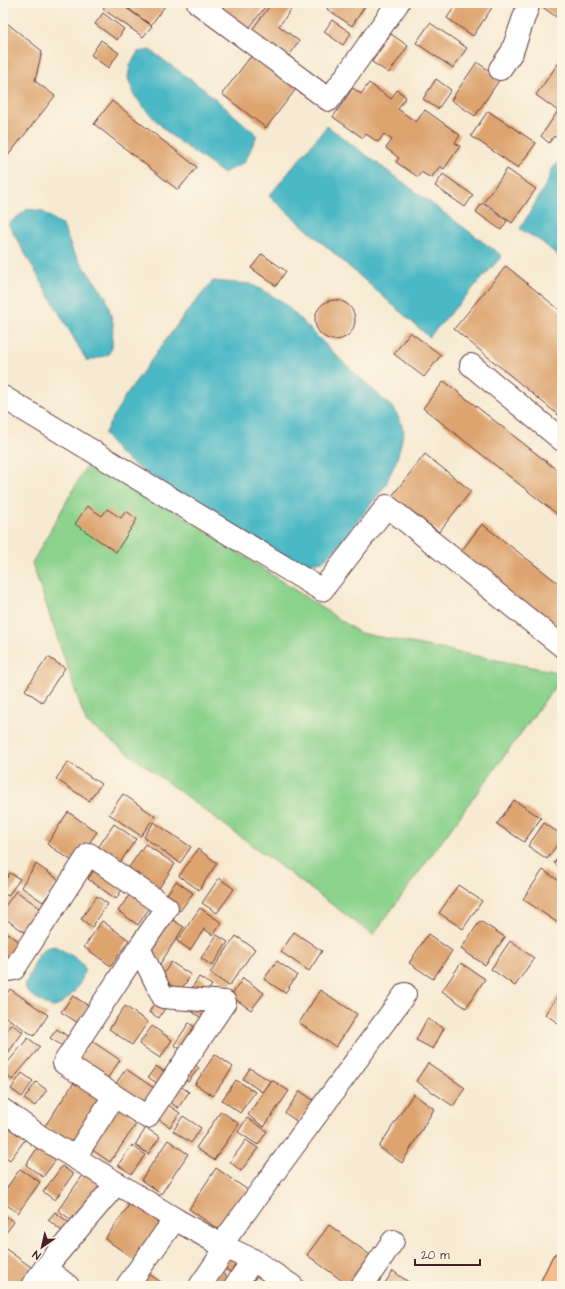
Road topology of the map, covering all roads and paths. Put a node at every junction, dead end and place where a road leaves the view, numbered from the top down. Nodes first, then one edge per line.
1 (198, 3) edge
2 (398, 3) edge
3 (529, 3) edge
4 (500, 69) dead end
5 (471, 365) dead end
6 (3, 397) edge
7 (562, 440) edge
8 (562, 646) edge
9 (139, 948) junction
10 (3, 971) edge
11 (405, 994) dead end
12 (114, 1096) junction
13 (3, 1110) edge
14 (75, 1157) junction
15 (117, 1183) junction
16 (175, 1219) junction
17 (394, 1241) dead end
18 (223, 1247) junction
19 (253, 1260) junction
20 (562, 1264) edge
21 (45, 1268) junction
22 (32, 1286) edge
23 (68, 1286) edge
24 (127, 1286) edge
25 (200, 1286) edge
26 (235, 1286) edge
27 (292, 1286) edge
28 (362, 1286) edge
29 (551, 1286) edge

1 - 2 street
3 - 4 street
5 - 7 street
6 - 8 street
9 - 10 street
9 - 12 street
9 - 12 street
11 - 18 street
12 - 14 street
13 - 14 street
14 - 15 street
15 - 16 street
15 - 21 street
16 - 18 street
16 - 24 street
17 - 28 street
18 - 19 street
18 - 25 street
19 - 26 street
19 - 27 street
20 - 29 highway
21 - 22 street
21 - 23 street

